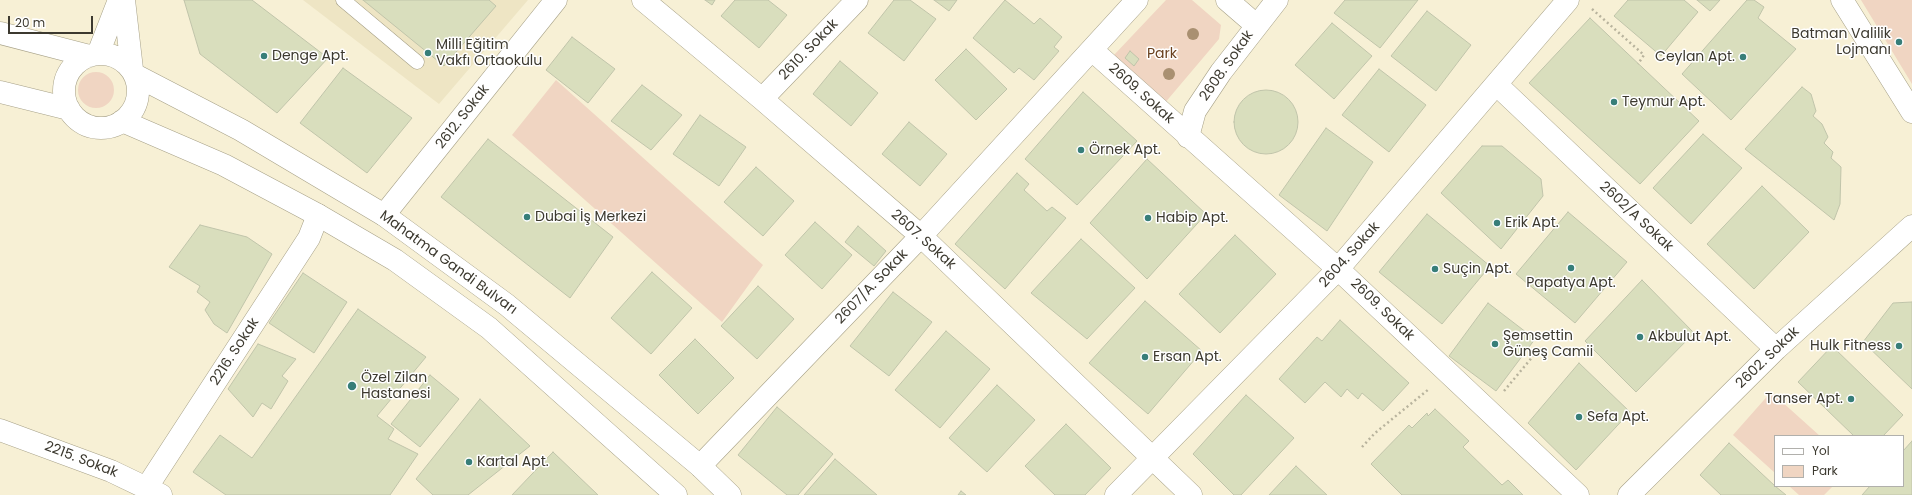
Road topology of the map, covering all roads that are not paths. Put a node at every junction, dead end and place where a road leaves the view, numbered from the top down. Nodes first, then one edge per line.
1 (119, 0) edge
2 (124, 0) edge
3 (343, 0) edge
4 (556, 0) edge
5 (643, 0) edge
6 (857, 0) edge
7 (1137, 0) edge
8 (1227, 0) edge
9 (1277, 0) edge
10 (1842, 0) edge
11 (1577, 2) edge
12 (1256, 25) junction
13 (0, 33) edge
14 (1092, 50) junction
15 (93, 55) junction
16 (417, 62) dead end
17 (133, 72) junction
18 (1497, 85) junction
19 (0, 92) edge
20 (762, 99) junction
21 (69, 109) junction
22 (1912, 112) edge
23 (122, 121) junction
24 (1188, 137) junction
25 (318, 215) junction
26 (384, 215) junction
27 (1912, 226) edge
28 (921, 236) junction
29 (1338, 269) junction
30 (1776, 349) junction
31 (0, 430) edge
32 (1153, 458) junction
33 (700, 466) junction
34 (154, 491) edge
35 (676, 495) edge
36 (730, 495) edge
37 (1116, 495) edge
38 (1191, 495) edge
39 (1578, 495) edge
40 (1629, 495) edge

1 - 15 street
2 - 17 street
3 - 16 lane
4 - 26 street, 2612. Sokak
5 - 20 street, 2607. Sokak
6 - 20 street, 2610. Sokak
7 - 14 street, 2607/A. Sokak
8 - 12 street
9 - 12 street, 2608. Sokak
10 - 22 street
11 - 18 street, 2604. Sokak
12 - 24 street, 2608. Sokak
13 - 15 street
14 - 24 street, 2609. Sokak
14 - 28 street, 2607/A. Sokak
15 - 17 street
15 - 21 street
17 - 23 street
17 - 26 street, Mahatma Gandi Bulvarı
18 - 29 street, 2604. Sokak
18 - 30 street, 2602/A Sokak
19 - 21 street
20 - 28 street, 2607. Sokak
21 - 23 street
23 - 25 street, Mahatma Gandi Bulvarı
24 - 29 street, 2609. Sokak
25 - 34 street, 2216. Sokak
25 - 35 street, Mahatma Gandi Bulvarı
26 - 33 street, Mahatma Gandi Bulvarı
27 - 30 street, 2602. Sokak
28 - 32 street, 2607. Sokak
28 - 33 street, 2607/A. Sokak
29 - 32 street, 2604. Sokak
29 - 39 street, 2609. Sokak
30 - 40 street, 2602. Sokak
31 - 34 street, 2215. Sokak
32 - 37 street, 2604. Sokak
32 - 38 street, 2607. Sokak
33 - 36 street, Mahatma Gandi Bulvarı

